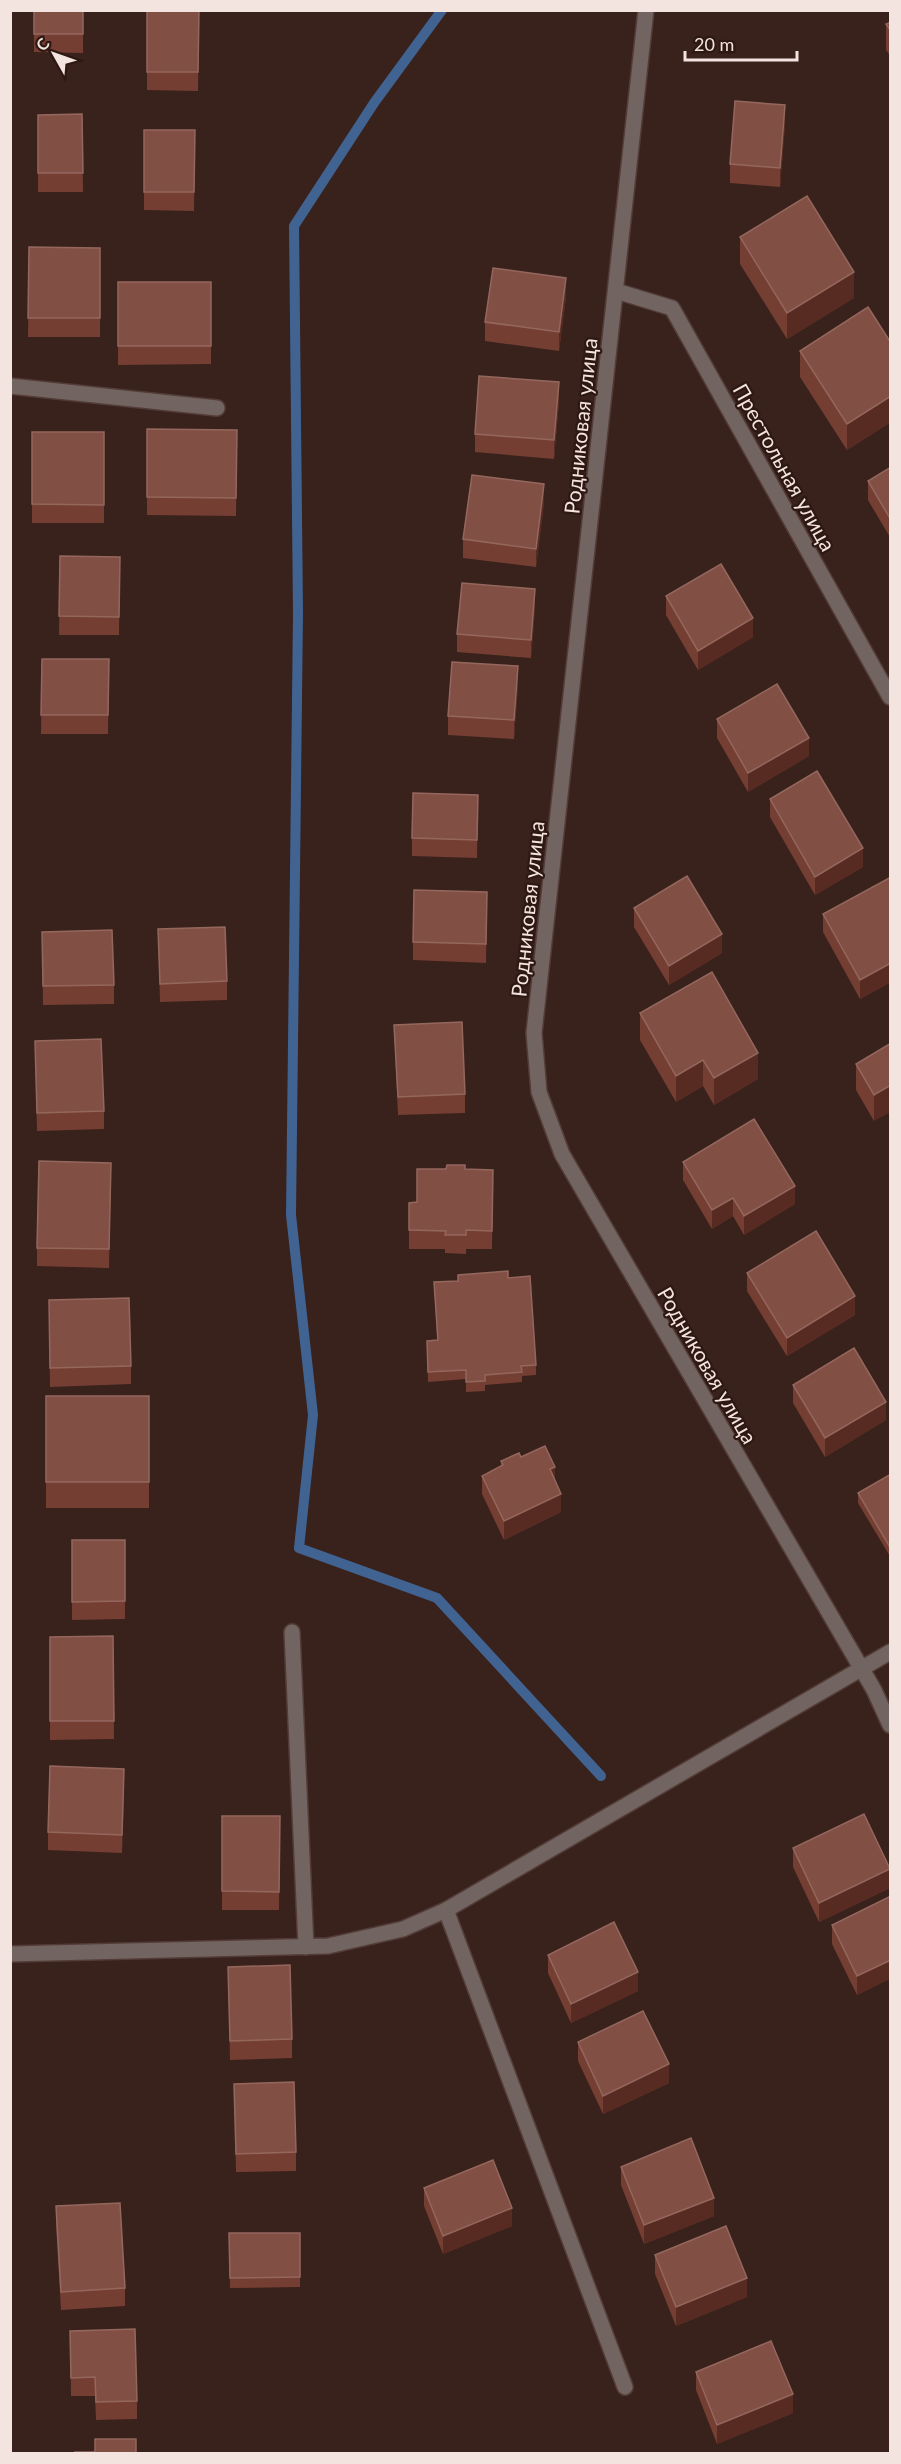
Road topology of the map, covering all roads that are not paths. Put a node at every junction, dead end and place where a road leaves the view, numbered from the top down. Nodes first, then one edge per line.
1 (646, 10) edge
2 (616, 291) junction
3 (10, 386) edge
4 (217, 408) dead end
5 (891, 697) edge
6 (292, 1632) dead end
7 (891, 1652) edge
8 (861, 1668) junction
9 (891, 1725) edge
10 (446, 1911) junction
11 (306, 1947) junction
12 (10, 1954) edge
13 (625, 2388) dead end

1 - 2 street, Родниковая улица
2 - 5 street, Престольная улица
2 - 8 street, Родниковая улица
3 - 4 street
6 - 11 street
7 - 8 street
8 - 9 street, Родниковая улица
8 - 10 street
10 - 11 street
10 - 13 street
11 - 12 street

